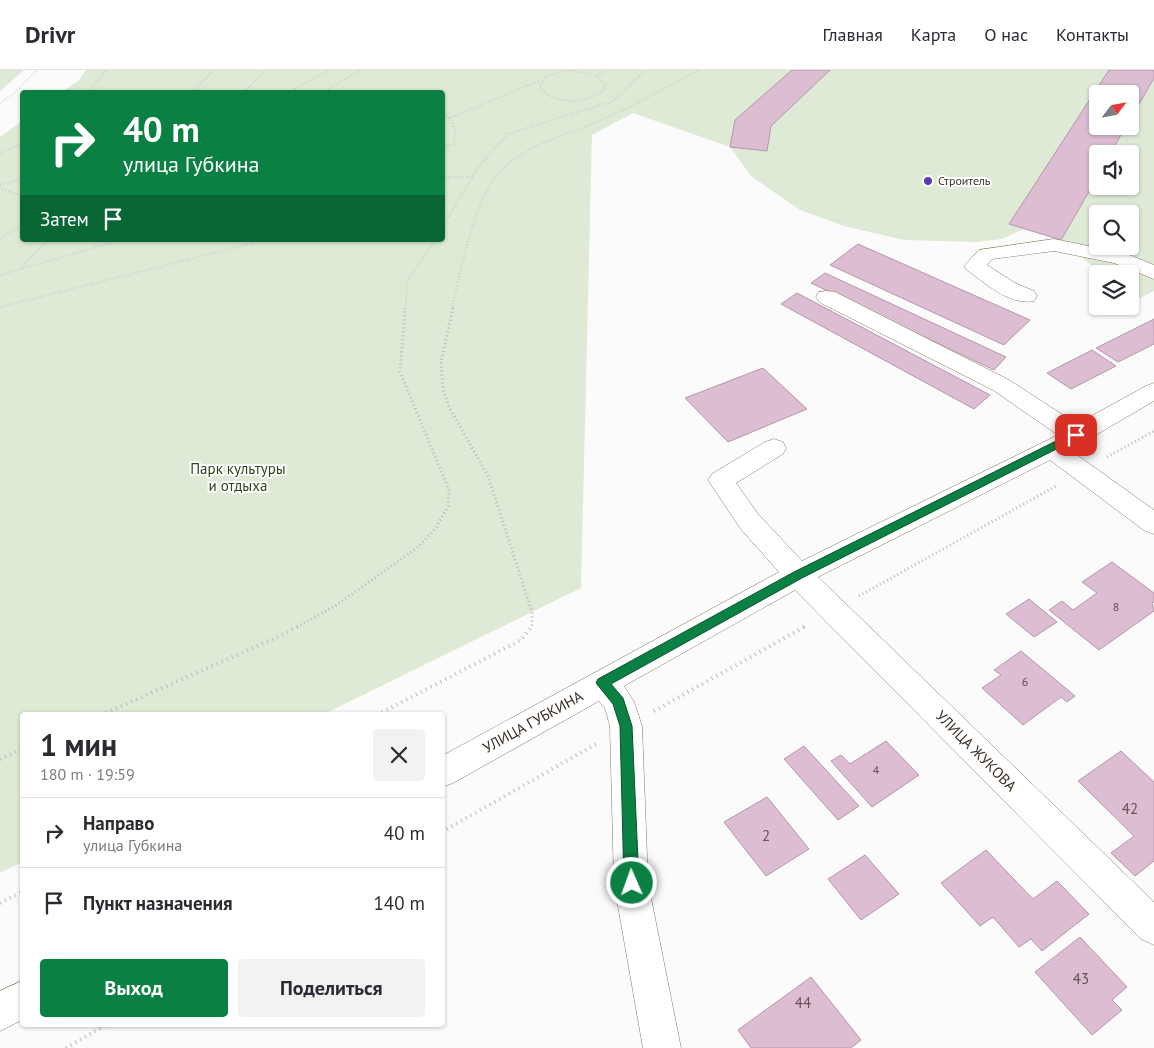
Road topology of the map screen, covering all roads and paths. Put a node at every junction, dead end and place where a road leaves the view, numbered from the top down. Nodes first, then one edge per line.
1 (38, 70) edge
2 (107, 70) edge
3 (214, 70) edge
4 (265, 70) edge
5 (329, 70) edge
6 (361, 70) edge
7 (563, 70) edge
8 (608, 70) edge
9 (646, 70) edge
10 (699, 70) edge
11 (596, 75) junction
12 (542, 80) junction
13 (90, 90) edge
14 (194, 90) edge
15 (247, 90) edge
16 (294, 90) edge
17 (326, 90) edge
18 (0, 103) edge
19 (445, 114) edge
20 (450, 118) junction
21 (20, 144) edge
22 (445, 146) edge
23 (0, 154) edge
24 (445, 177) edge
25 (473, 177) junction
26 (20, 180) edge
27 (0, 186) edge
28 (20, 195) edge
29 (445, 221) edge
30 (20, 226) edge
31 (0, 239) edge
32 (46, 242) edge
33 (114, 242) edge
34 (256, 242) edge
35 (434, 242) edge
36 (110, 243) joint
37 (19, 269) junction
38 (1154, 273) edge
39 (0, 275) edge
40 (1026, 296) dead end
41 (827, 297) dead end
42 (0, 307) edge
43 (1154, 391) edge
44 (1154, 431) edge
45 (1076, 435) junction
46 (774, 448) dead end
47 (1052, 448) junction
48 (1082, 471) junction
49 (1154, 524) edge
50 (798, 575) junction
51 (834, 610) junction
52 (603, 683) junction
53 (108, 712) edge
54 (383, 712) edge
55 (626, 726) junction
56 (20, 750) edge
57 (0, 759) edge
58 (445, 771) edge
59 (445, 830) edge
60 (20, 893) edge
61 (0, 903) edge
62 (1154, 927) edge
63 (20, 1001) edge
64 (0, 1012) edge
65 (103, 1027) edge
66 (66, 1048) edge
67 (662, 1048) edge

1 - 18 path
2 - 13 path
3 - 14 path
4 - 15 path
5 - 16 path
6 - 17 path
7 - 11 path
7 - 12 path
8 - 11 path
9 - 25 path
10 - 54 path
11 - 12 path
12 - 20 path
19 - 20 path
20 - 22 path
21 - 23 path
24 - 25 path
25 - 29 path
26 - 27 path
27 - 28 path
30 - 31 path
32 - 37 path
33 - 36 path
34 - 42 path
35 - 53 path
36 - 37 path
37 - 39 path
38 - 40 street
41 - 45 street
43 - 45 street, УЛИЦА ГУБКИНА
44 - 48 path
45 - 47 street, УЛИЦА ГУБКИНА
46 - 50 street, УЛИЦА ЖУКОВА
47 - 48 street
47 - 50 street, УЛИЦА ГУБКИНА
48 - 49 street
48 - 51 path
50 - 51 street, УЛИЦА ЖУКОВА
50 - 52 street, УЛИЦА ГУБКИНА
51 - 55 path
51 - 62 street, УЛИЦА ЖУКОВА
52 - 55 street
52 - 58 street, УЛИЦА ГУБКИНА
55 - 59 path
55 - 67 street
56 - 57 path
60 - 61 path
63 - 64 street
65 - 66 path

